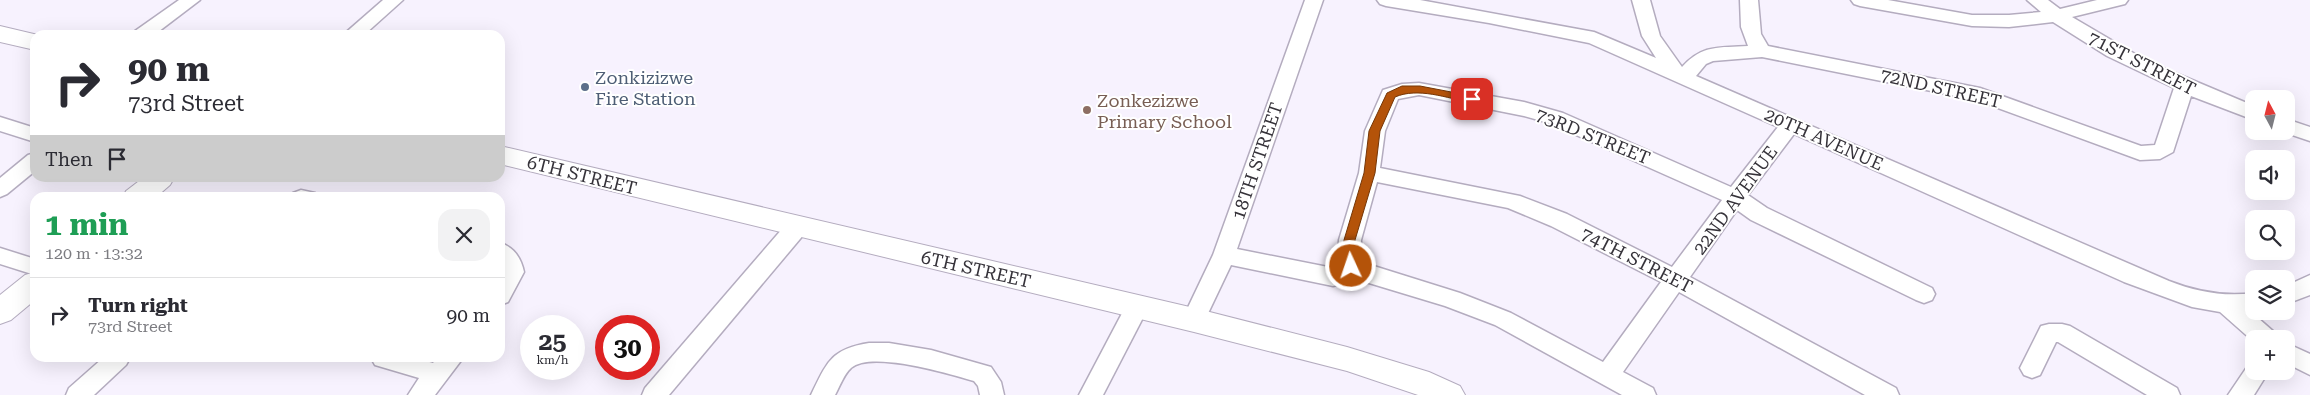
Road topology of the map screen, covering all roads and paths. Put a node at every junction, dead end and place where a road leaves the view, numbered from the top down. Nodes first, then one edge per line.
1 (191, 0) edge
2 (394, 0) edge
3 (1314, 0) edge
4 (1386, 0) edge
5 (1641, 0) edge
6 (1749, 0) edge
7 (1860, 0) edge
8 (2036, 0) edge
9 (2119, 0) edge
10 (1491, 8) edge
11 (2056, 16) junction
12 (149, 30) edge
13 (358, 30) edge
14 (0, 34) edge
15 (30, 41) edge
16 (1762, 51) junction
17 (1680, 75) junction
18 (2184, 87) junction
19 (2245, 111) edge
20 (0, 124) edge
21 (1791, 124) junction
22 (2295, 129) edge
23 (30, 133) edge
24 (2310, 134) edge
25 (505, 156) edge
26 (30, 164) edge
27 (1369, 173) junction
28 (155, 182) edge
29 (0, 189) edge
30 (143, 192) edge
31 (1735, 197) junction
32 (798, 227) junction
33 (1224, 255) junction
34 (0, 256) edge
35 (505, 256) edge
36 (30, 265) edge
37 (1358, 271) junction
38 (1677, 280) junction
39 (30, 287) edge
40 (505, 287) edge
41 (1924, 294) dead end
42 (2245, 303) edge
43 (2227, 305) junction
44 (1136, 308) junction
45 (0, 312) edge
46 (1194, 320) junction
47 (2256, 330) edge
48 (2295, 357) edge
49 (114, 362) edge
50 (414, 362) edge
51 (2310, 365) edge
52 (444, 366) edge
53 (2032, 368) dead end
54 (1608, 374) junction
55 (2251, 380) edge
56 (78, 395) edge
57 (420, 395) edge
58 (654, 395) edge
59 (823, 395) edge
60 (992, 395) edge
61 (1091, 395) edge
62 (1448, 395) edge
63 (1644, 395) edge
64 (1887, 395) edge
65 (2168, 395) edge
66 (2240, 395) edge

1 - 12 street
2 - 13 street
3 - 33 street, 18TH STREET
4 - 10 street, 20TH AVENUE
5 - 17 street
6 - 16 street
7 - 11 street
8 - 11 street, 71ST STREET
9 - 11 street
10 - 17 street, 20TH AVENUE
11 - 18 street, 71ST STREET
14 - 15 street
16 - 17 street, 72ND STREET
16 - 18 street, 72ND STREET
17 - 21 street, 20TH AVENUE
18 - 19 street, 71ST STREET
20 - 23 street
21 - 31 street, 22ND AVENUE
21 - 43 street, 20TH AVENUE
22 - 24 street
25 - 32 street, 6TH STREET
26 - 29 street
27 - 31 street, 73RD STREET
27 - 37 street, 73RD STREET
27 - 38 street, 74TH STREET
28 - 30 street
31 - 38 street, 22ND AVENUE
31 - 41 street, 73RD STREET
32 - 44 street, 6TH STREET
32 - 58 street
33 - 37 street
33 - 46 street, 18TH STREET
34 - 36 street
35 - 40 street
37 - 54 street
38 - 54 street, 22ND AVENUE
38 - 64 street, 74TH STREET
39 - 45 street
42 - 43 street, 20TH AVENUE
43 - 47 street
44 - 46 street, 6TH STREET
44 - 61 street
46 - 62 street, 6TH STREET
48 - 51 street
49 - 56 street
50 - 52 street
52 - 57 street
53 - 65 street
54 - 63 street
55 - 66 street
59 - 60 street

